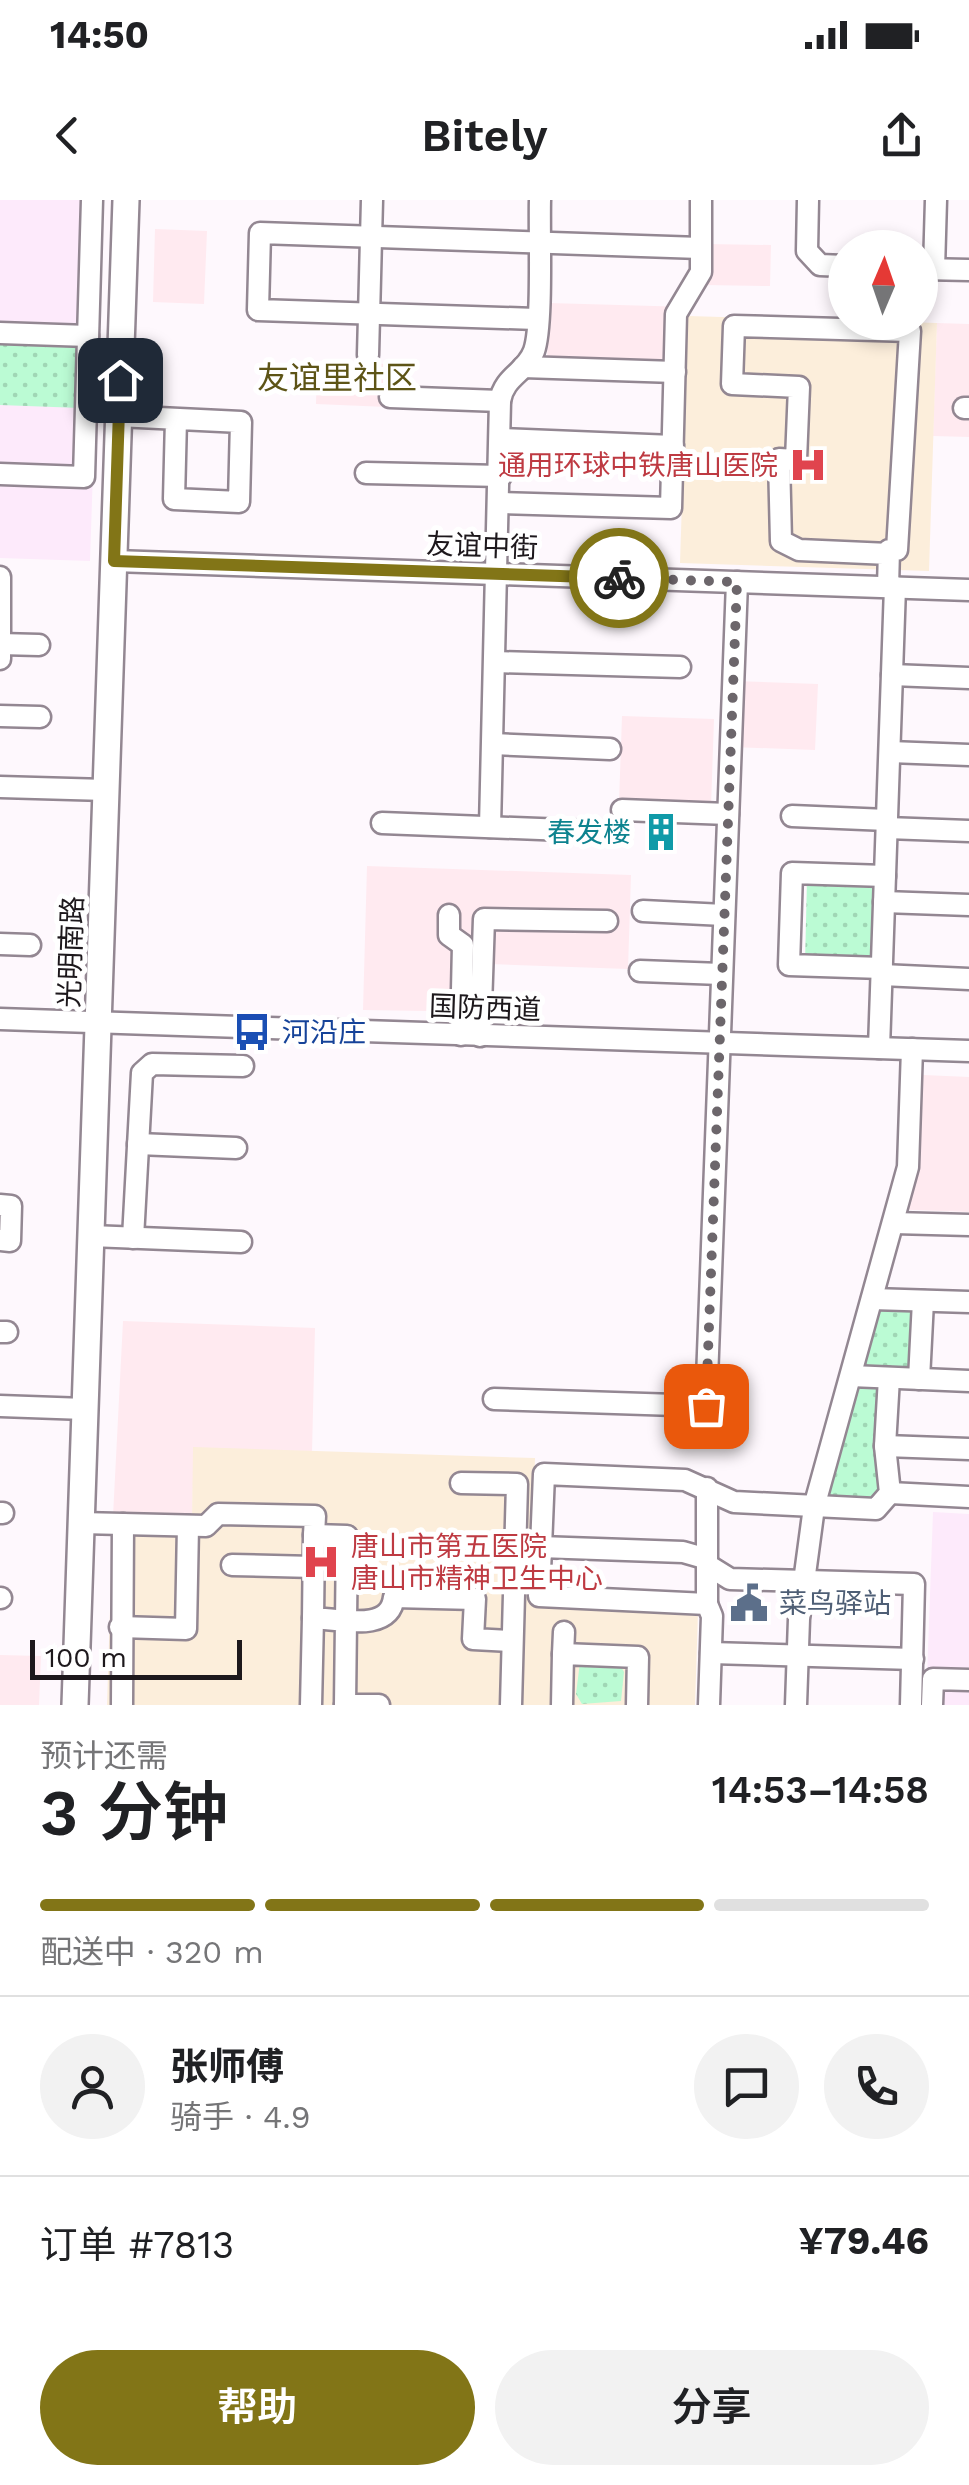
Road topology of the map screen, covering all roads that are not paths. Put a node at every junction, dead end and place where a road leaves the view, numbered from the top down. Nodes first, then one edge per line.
1 (92, 200) edge
2 (126, 200) edge
3 (372, 200) edge
4 (540, 200) edge
5 (701, 200) edge
6 (808, 200) edge
7 (936, 200) edge
8 (932, 230) edge
9 (371, 237) junction
10 (538, 243) junction
11 (700, 248) junction
12 (828, 265) edge
13 (938, 269) edge
14 (969, 270) edge
15 (368, 314) junction
16 (536, 320) junction
17 (0, 333) edge
18 (88, 336) junction
19 (368, 355) dead end
20 (523, 366) junction
21 (675, 372) junction
22 (390, 398) dead end
23 (500, 401) junction
24 (118, 416) junction
25 (176, 419) junction
26 (502, 439) junction
27 (673, 446) junction
28 (366, 473) dead end
29 (0, 474) edge
30 (501, 476) junction
31 (501, 503) junction
32 (889, 554) junction
33 (114, 561) junction
34 (498, 574) junction
35 (0, 578) edge
36 (737, 582) junction
37 (892, 587) junction
38 (969, 590) edge
39 (0, 644) edge
40 (39, 646) dead end
41 (0, 660) edge
42 (495, 662) junction
43 (680, 667) dead end
44 (892, 675) junction
45 (969, 678) edge
46 (0, 716) edge
47 (40, 717) dead end
48 (493, 744) junction
49 (610, 749) dead end
50 (890, 752) junction
51 (969, 755) edge
52 (0, 787) edge
53 (106, 790) junction
54 (622, 810) dead end
55 (728, 814) junction
56 (792, 816) dead end
57 (382, 823) dead end
58 (887, 824) junction
59 (490, 827) junction
60 (591, 830) dead end
61 (969, 831) edge
62 (885, 876) junction
63 (884, 902) junction
64 (969, 906) edge
65 (642, 912) dead end
66 (449, 915) dead end
67 (724, 915) junction
68 (607, 921) dead end
69 (0, 944) edge
70 (30, 945) dead end
71 (640, 971) dead end
72 (882, 971) junction
73 (721, 974) junction
74 (969, 979) edge
75 (0, 1019) edge
76 (99, 1022) junction
77 (470, 1035) junction
78 (718, 1042) junction
79 (879, 1048) junction
80 (912, 1049) junction
81 (969, 1051) edge
82 (243, 1066) dead end
83 (138, 1144) junction
84 (236, 1148) dead end
85 (0, 1205) edge
86 (894, 1222) junction
87 (969, 1225) edge
88 (91, 1236) junction
89 (134, 1238) junction
90 (0, 1240) edge
91 (241, 1242) dead end
92 (872, 1299) junction
93 (922, 1301) junction
94 (969, 1302) edge
95 (850, 1376) junction
96 (889, 1378) junction
97 (919, 1379) junction
98 (969, 1381) edge
99 (494, 1399) dead end
100 (0, 1406) edge
101 (85, 1409) junction
102 (885, 1446) junction
103 (969, 1449) edge
104 (461, 1483) dead end
105 (707, 1488) junction
106 (890, 1493) junction
107 (969, 1497) edge
108 (814, 1506) junction
109 (82, 1523) junction
110 (123, 1524) junction
111 (188, 1526) junction
112 (314, 1535) junction
113 (540, 1547) junction
114 (706, 1562) junction
115 (232, 1565) dead end
116 (314, 1566) junction
117 (803, 1581) junction
118 (707, 1604) junction
119 (313, 1618) junction
120 (346, 1619) junction
121 (120, 1627) junction
122 (564, 1632) dead end
123 (512, 1641) junction
124 (712, 1652) junction
125 (563, 1654) junction
126 (798, 1656) junction
127 (912, 1659) junction
128 (969, 1680) edge
129 (344, 1704) edge
130 (75, 1705) edge
131 (122, 1705) edge
132 (311, 1705) edge
133 (379, 1705) edge
134 (511, 1705) edge
135 (562, 1705) edge
136 (637, 1705) edge
137 (710, 1705) edge
138 (796, 1705) edge
139 (911, 1705) edge
140 (932, 1705) edge

1 - 18 street
2 - 24 main road, 光明南路
3 - 9 street
4 - 10 street
5 - 11 street
6 - 12 street
7 - 8 street
9 - 10 street
9 - 15 street
9 - 15 street
10 - 11 street
10 - 16 street
11 - 21 street
13 - 14 street
15 - 16 street
15 - 19 street
16 - 20 street
17 - 18 street
18 - 29 street
20 - 21 street
20 - 23 street
21 - 27 street
22 - 23 street
23 - 26 street
24 - 25 street
24 - 33 main road, 光明南路
25 - 25 street
26 - 27 street
26 - 30 street
27 - 31 street
28 - 30 street
30 - 31 street
31 - 34 street
32 - 32 street
32 - 37 street
33 - 34 street, 友谊中街
33 - 53 main road, 光明南路
34 - 36 street, 友谊中街
34 - 42 street
35 - 39 street
36 - 37 street, 友谊中街
36 - 55 street
37 - 38 street, 友谊中街
37 - 44 street
39 - 40 street
39 - 41 street
42 - 43 street
42 - 48 street
44 - 45 street
44 - 50 street
46 - 47 street
48 - 49 street
48 - 59 street
50 - 51 street
50 - 58 street
52 - 53 street
53 - 76 main road, 光明南路
54 - 55 street
55 - 67 street
56 - 58 street
57 - 59 street
58 - 61 street
58 - 62 street
59 - 60 street
62 - 63 street
62 - 72 street
63 - 64 street
63 - 72 street
65 - 67 street
66 - 77 street
67 - 73 street
68 - 77 street
69 - 70 street
71 - 73 street
72 - 74 street
72 - 79 street
73 - 78 street
75 - 76 street, 国防西道
76 - 77 street, 国防西道
76 - 88 main road, 光明南路
77 - 78 street, 国防西道
78 - 79 street, 国防西道
78 - 99 street
79 - 80 street, 国防西道
80 - 81 street, 国防西道
80 - 86 street
82 - 83 street
83 - 84 street
83 - 89 street
85 - 90 street
86 - 87 street
86 - 92 street
88 - 89 street
88 - 101 main road, 光明南路
89 - 91 street
92 - 93 street
92 - 95 street
93 - 94 street
93 - 97 street
95 - 96 street
95 - 108 street
96 - 97 street
96 - 102 street
97 - 98 street
100 - 101 street
101 - 109 main road, 光明南路
102 - 103 street
102 - 106 street
104 - 123 street
105 - 108 street
105 - 113 street
105 - 114 street
106 - 107 street
106 - 108 street
108 - 117 street
109 - 110 street
109 - 130 main road, 光明南路
110 - 111 street
110 - 121 street
111 - 112 street
111 - 121 street
112 - 116 street
112 - 120 street
113 - 114 street
113 - 118 street
114 - 117 street
114 - 118 street
115 - 116 street
116 - 119 street
117 - 126 street
117 - 127 street
118 - 124 street
119 - 120 street
119 - 132 street
120 - 123 street
120 - 129 street
121 - 131 street
122 - 125 street
123 - 134 street
124 - 126 street
124 - 137 street
125 - 135 street
125 - 136 street
126 - 127 street
126 - 138 street
127 - 139 street
128 - 140 street
129 - 133 street

